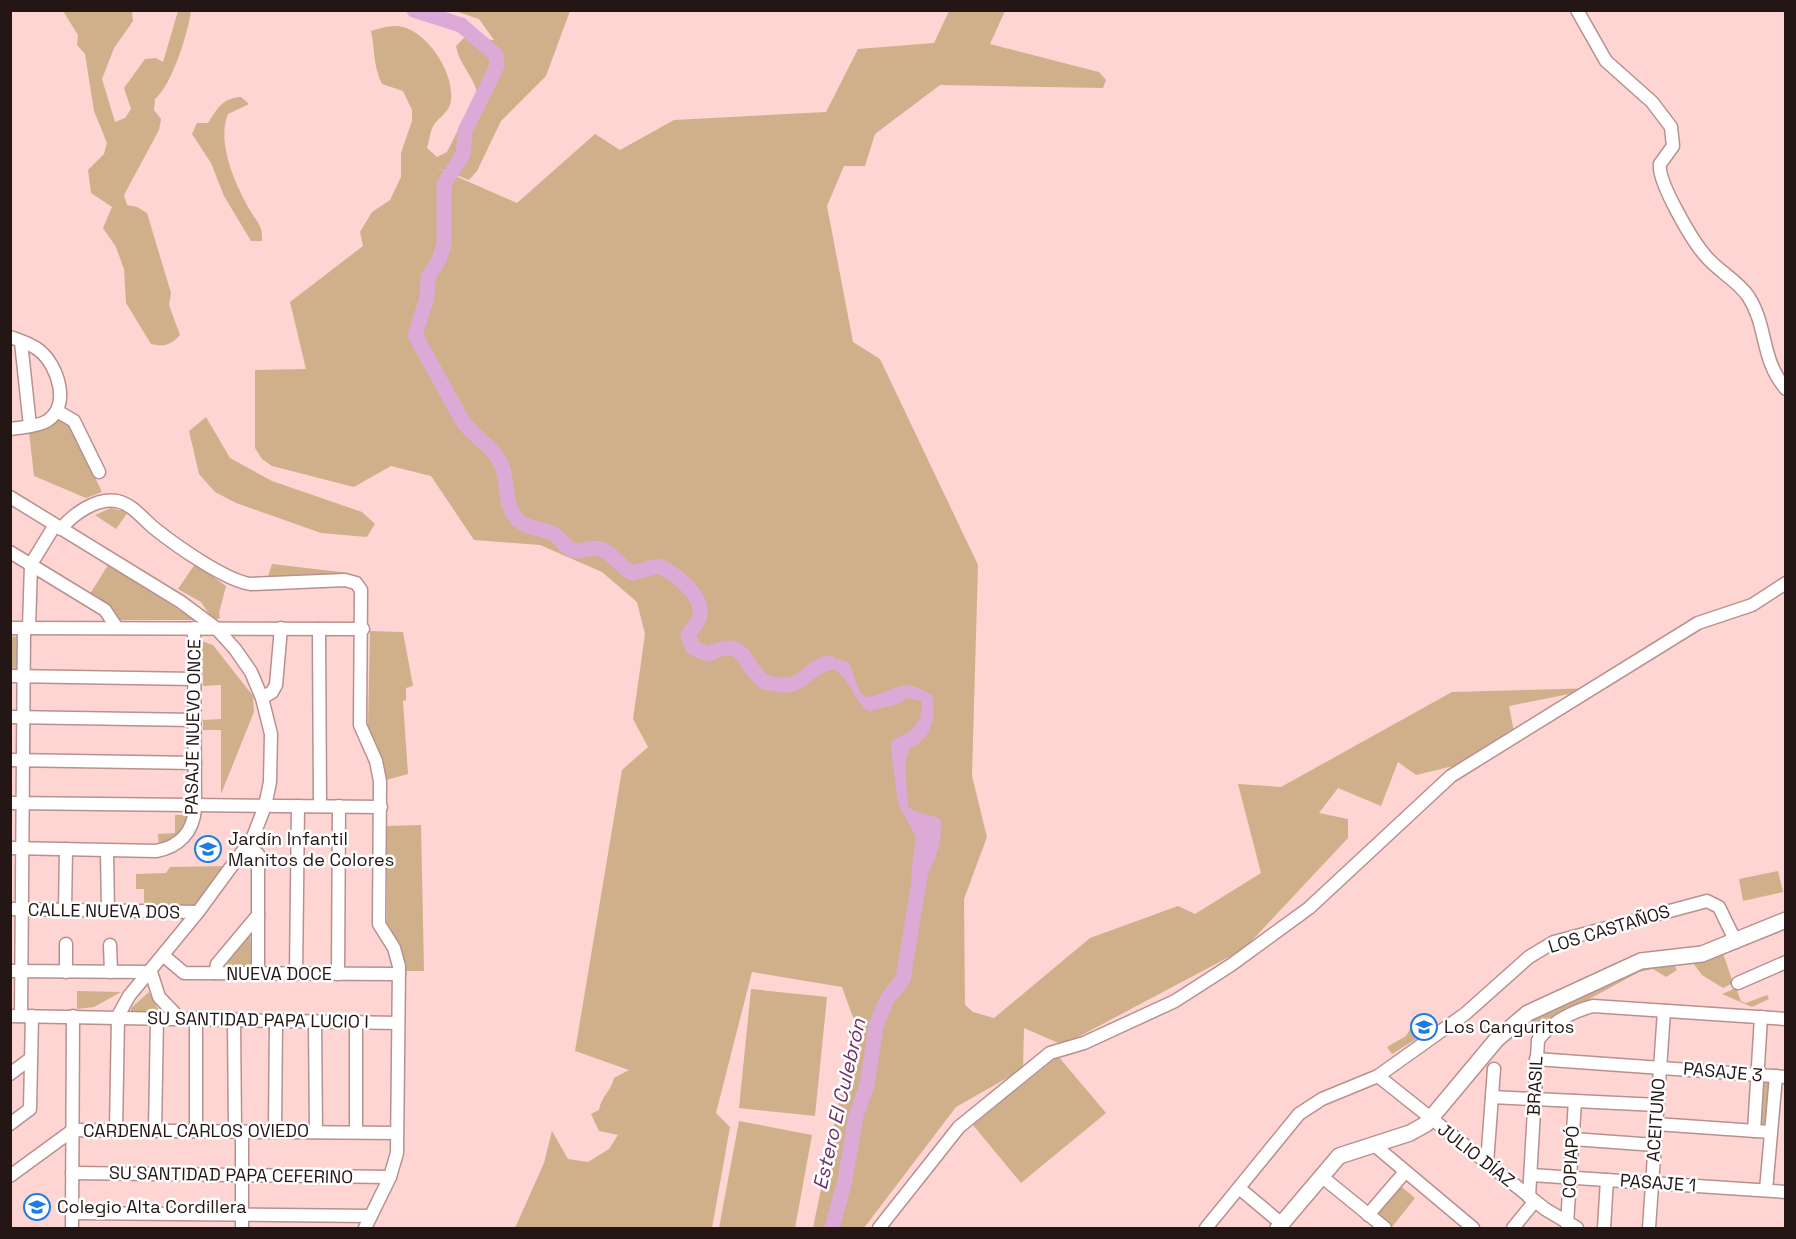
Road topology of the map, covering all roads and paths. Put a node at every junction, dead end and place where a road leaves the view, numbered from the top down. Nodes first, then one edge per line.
1 (1577, 10) edge
2 (16, 339) edge
3 (1785, 388) edge
4 (57, 411) junction
5 (30, 426) junction
6 (10, 429) edge
7 (99, 472) dead end
8 (10, 497) edge
9 (58, 527) junction
10 (10, 552) edge
11 (31, 564) junction
12 (1785, 582) edge
13 (21, 628) edge
14 (117, 628) junction
15 (194, 628) junction
16 (216, 628) junction
17 (281, 628) junction
18 (319, 629) junction
19 (363, 629) junction
20 (17, 676) edge
21 (195, 679) junction
22 (262, 698) junction
23 (17, 718) edge
24 (195, 720) junction
25 (17, 760) edge
26 (195, 762) junction
27 (16, 803) edge
28 (195, 805) junction
29 (265, 806) junction
30 (297, 806) junction
31 (320, 806) junction
32 (339, 807) junction
33 (381, 807) junction
34 (247, 847) junction
35 (16, 848) edge
36 (66, 849) junction
37 (107, 851) junction
38 (16, 909) edge
39 (65, 910) junction
40 (108, 911) junction
41 (198, 912) junction
42 (258, 915) junction
43 (1785, 920) edge
44 (1736, 942) junction
45 (66, 944) dead end
46 (110, 945) dead end
47 (164, 956) junction
48 (1785, 962) edge
49 (16, 971) edge
50 (66, 972) junction
51 (111, 972) junction
52 (151, 972) junction
53 (215, 973) junction
54 (258, 974) junction
55 (296, 974) junction
56 (338, 974) junction
57 (399, 974) junction
58 (1738, 983) dead end
59 (1664, 1011) junction
60 (21, 1016) edge
61 (73, 1016) junction
62 (118, 1016) junction
63 (1761, 1017) junction
64 (157, 1018) junction
65 (178, 1018) junction
66 (196, 1018) junction
67 (234, 1019) junction
68 (1785, 1019) edge
69 (276, 1020) junction
70 (315, 1021) junction
71 (356, 1022) junction
72 (398, 1023) junction
73 (30, 1059) junction
74 (1536, 1059) junction
75 (1660, 1067) junction
76 (1494, 1069) dead end
77 (10, 1074) edge
78 (1757, 1075) junction
79 (1378, 1076) junction
80 (1781, 1077) edge
81 (1492, 1097) junction
82 (1534, 1099) junction
83 (1575, 1101) junction
84 (1658, 1105) junction
85 (1431, 1119) junction
86 (10, 1124) edge
87 (1656, 1124) junction
88 (73, 1130) junction
89 (116, 1131) junction
90 (155, 1131) junction
91 (196, 1131) junction
92 (238, 1131) junction
93 (1754, 1131) junction
94 (276, 1132) junction
95 (316, 1132) junction
96 (356, 1132) junction
97 (1770, 1132) junction
98 (398, 1133) junction
99 (1573, 1139) junction
100 (1373, 1144) junction
101 (1655, 1145) junction
102 (1487, 1163) junction
103 (1405, 1172) junction
104 (72, 1173) junction
105 (242, 1175) junction
106 (1530, 1175) junction
107 (10, 1176) edge
108 (1321, 1176) junction
109 (390, 1177) junction
110 (1570, 1177) junction
111 (1607, 1180) junction
112 (1652, 1183) junction
113 (1239, 1188) junction
114 (1766, 1190) junction
115 (1785, 1192) edge
116 (1532, 1199) junction
117 (72, 1213) junction
118 (242, 1214) junction
119 (1368, 1215) junction
120 (371, 1216) junction
121 (1572, 1226) edge
122 (1283, 1227) edge
123 (72, 1228) edge
124 (242, 1228) edge
125 (365, 1228) edge
126 (879, 1228) edge
127 (1206, 1228) edge
128 (1385, 1228) edge
129 (1473, 1228) edge
130 (1513, 1228) edge
131 (1604, 1228) edge
132 (1649, 1228) edge

1 - 3 street
2 - 4 street
2 - 5 street
4 - 5 street
4 - 7 street
5 - 6 street
8 - 9 street
9 - 11 street
9 - 16 street
9 - 19 street
10 - 11 street
11 - 13 street
11 - 14 street
12 - 126 street
13 - 14 street
13 - 20 street
14 - 15 street
15 - 16 street
15 - 21 street, PASAJE NUEVO ONCE
16 - 17 street
16 - 22 street
17 - 18 street
17 - 22 street
18 - 19 street
18 - 31 street
19 - 33 street
20 - 21 street
20 - 23 street
21 - 24 street, PASAJE NUEVO ONCE
22 - 29 street
23 - 24 street
23 - 25 street
24 - 26 street, PASAJE NUEVO ONCE
25 - 26 street
25 - 27 street
26 - 28 street, PASAJE NUEVO ONCE
27 - 28 street
27 - 35 street
28 - 29 street
28 - 37 street, PASAJE NUEVO ONCE
29 - 30 street
29 - 34 street
30 - 31 street
30 - 55 street
31 - 32 street
32 - 33 street
32 - 56 street
33 - 57 street
34 - 41 street
34 - 42 street
35 - 36 street, PASAJE NUEVO ONCE
35 - 38 street
36 - 37 street, PASAJE NUEVO ONCE
36 - 39 street
37 - 40 street
38 - 39 street, CALLE NUEVA DOS
38 - 49 street
39 - 40 street, CALLE NUEVA DOS
40 - 41 street, CALLE NUEVA DOS
41 - 47 street
42 - 53 street
42 - 54 street
43 - 44 main road
44 - 79 street, LOS CASTAÑOS
44 - 85 main road
45 - 50 street
46 - 51 street
47 - 52 street
47 - 53 street, NUEVA DOCE
48 - 58 street
49 - 50 street
49 - 60 street
50 - 51 street
51 - 52 street
52 - 62 street
52 - 65 street
53 - 54 street, NUEVA DOCE
54 - 55 street, NUEVA DOCE
55 - 56 street, NUEVA DOCE
56 - 57 street, NUEVA DOCE
57 - 72 street
59 - 63 street, BRASIL
59 - 74 street, BRASIL
59 - 75 street, ACEITUNO
60 - 61 street, SU SANTIDAD PAPA LUCIO I
60 - 73 street
61 - 62 street, SU SANTIDAD PAPA LUCIO I
61 - 88 street
62 - 64 street, SU SANTIDAD PAPA LUCIO I
62 - 89 street
63 - 68 street, BRASIL
63 - 78 street
64 - 65 street, SU SANTIDAD PAPA LUCIO I
64 - 90 street
65 - 66 street, SU SANTIDAD PAPA LUCIO I
66 - 67 street, SU SANTIDAD PAPA LUCIO I
66 - 91 street
67 - 69 street, SU SANTIDAD PAPA LUCIO I
67 - 92 street
69 - 70 street, SU SANTIDAD PAPA LUCIO I
69 - 94 street
70 - 71 street, SU SANTIDAD PAPA LUCIO I
70 - 95 street
71 - 72 street, SU SANTIDAD PAPA LUCIO I
71 - 96 street
72 - 98 street
73 - 77 street
73 - 86 street
74 - 75 street, PASAJE 3
74 - 82 street, BRASIL
75 - 78 street, PASAJE 3
75 - 84 street, ACEITUNO
76 - 81 street
78 - 80 street, PASAJE 3
78 - 93 street
79 - 85 street, JULIO DÍAZ
79 - 113 street, LOS CASTAÑOS
80 - 97 street
81 - 82 street
81 - 102 street
82 - 83 street
82 - 106 street, BRASIL
83 - 84 street
83 - 99 street, COPIAPÓ
84 - 87 street, ACEITUNO
85 - 100 main road
85 - 102 street, JULIO DÍAZ
87 - 93 street
87 - 101 street, ACEITUNO
88 - 89 street, CARDENAL CARLOS OVIEDO
88 - 104 street
88 - 107 street, CARDENAL CARLOS OVIEDO
89 - 90 street, CARDENAL CARLOS OVIEDO
90 - 91 street, CARDENAL CARLOS OVIEDO
91 - 92 street, CARDENAL CARLOS OVIEDO
92 - 94 street, CARDENAL CARLOS OVIEDO
92 - 105 street
93 - 97 street
94 - 95 street, CARDENAL CARLOS OVIEDO
95 - 96 street, CARDENAL CARLOS OVIEDO
96 - 98 street, CARDENAL CARLOS OVIEDO
97 - 114 street
98 - 109 street
99 - 101 street
99 - 110 street, COPIAPÓ
100 - 103 street
100 - 108 main road
101 - 112 street, ACEITUNO
102 - 116 street, JULIO DÍAZ
103 - 119 street
103 - 129 street
104 - 105 street, SU SANTIDAD PAPA CEFERINO
104 - 117 street
105 - 109 street, SU SANTIDAD PAPA CEFERINO
105 - 118 street
106 - 110 street, PASAJE 1
106 - 116 street, BRASIL
108 - 119 street
108 - 122 main road
109 - 120 street
110 - 111 street, PASAJE 1
110 - 121 street, COPIAPÓ
111 - 112 street, PASAJE 1
111 - 131 street
112 - 114 street, PASAJE 1
112 - 132 street, ACEITUNO
113 - 122 street
113 - 127 street, LOS CASTAÑOS
114 - 115 street, PASAJE 1
116 - 121 street, JULIO DÍAZ
116 - 130 street
117 - 118 street
117 - 123 street
118 - 120 street
118 - 124 street
119 - 128 street
120 - 125 street

